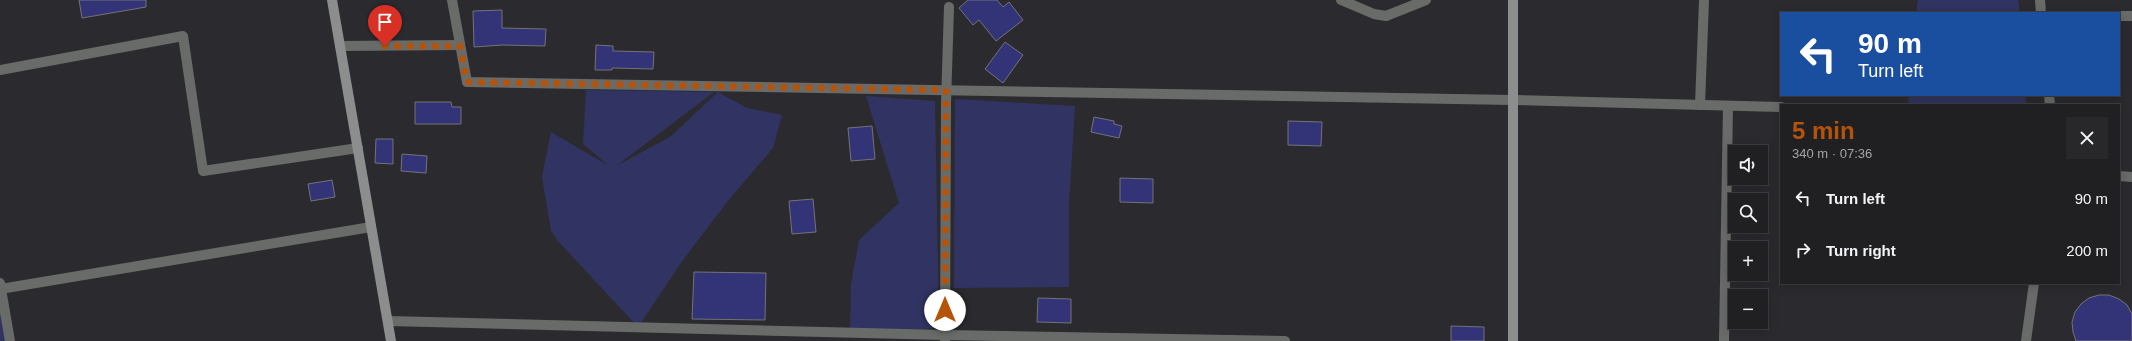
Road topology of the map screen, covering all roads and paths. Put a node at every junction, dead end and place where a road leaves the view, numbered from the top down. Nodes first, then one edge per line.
1 (332, 0) edge
2 (452, 0) edge
3 (1341, 0) edge
4 (1426, 0) edge
5 (1513, 0) edge
6 (1704, 0) edge
7 (2040, 0) edge
8 (949, 7) dead end
9 (2041, 12) edge
10 (2120, 16) edge
11 (2132, 16) edge
12 (340, 46) junction
13 (460, 46) junction
14 (0, 70) edge
15 (946, 90) junction
16 (1512, 100) junction
17 (1700, 105) junction
18 (1728, 106) junction
19 (1780, 107) edge
20 (358, 148) junction
21 (2120, 176) edge
22 (2132, 177) edge
23 (371, 227) junction
24 (2034, 284) edge
25 (0, 287) edge
26 (388, 321) junction
27 (825, 336) edge
28 (945, 338) edge
29 (10, 341) edge
30 (391, 341) edge
31 (1285, 341) edge
32 (1513, 341) edge
33 (1724, 341) edge
34 (2026, 341) edge

1 - 12 street
2 - 13 street
3 - 4 street
5 - 16 street
6 - 17 street
7 - 9 street
8 - 15 street
10 - 11 street
12 - 13 street
12 - 20 street
13 - 15 street
14 - 20 street
15 - 16 street
15 - 28 street
16 - 17 street
16 - 32 street
17 - 18 street
18 - 19 street
18 - 33 street
20 - 23 street
21 - 22 street
23 - 25 street
23 - 26 street
24 - 34 street
25 - 29 street
26 - 27 street
26 - 30 street
27 - 28 street
28 - 31 street

